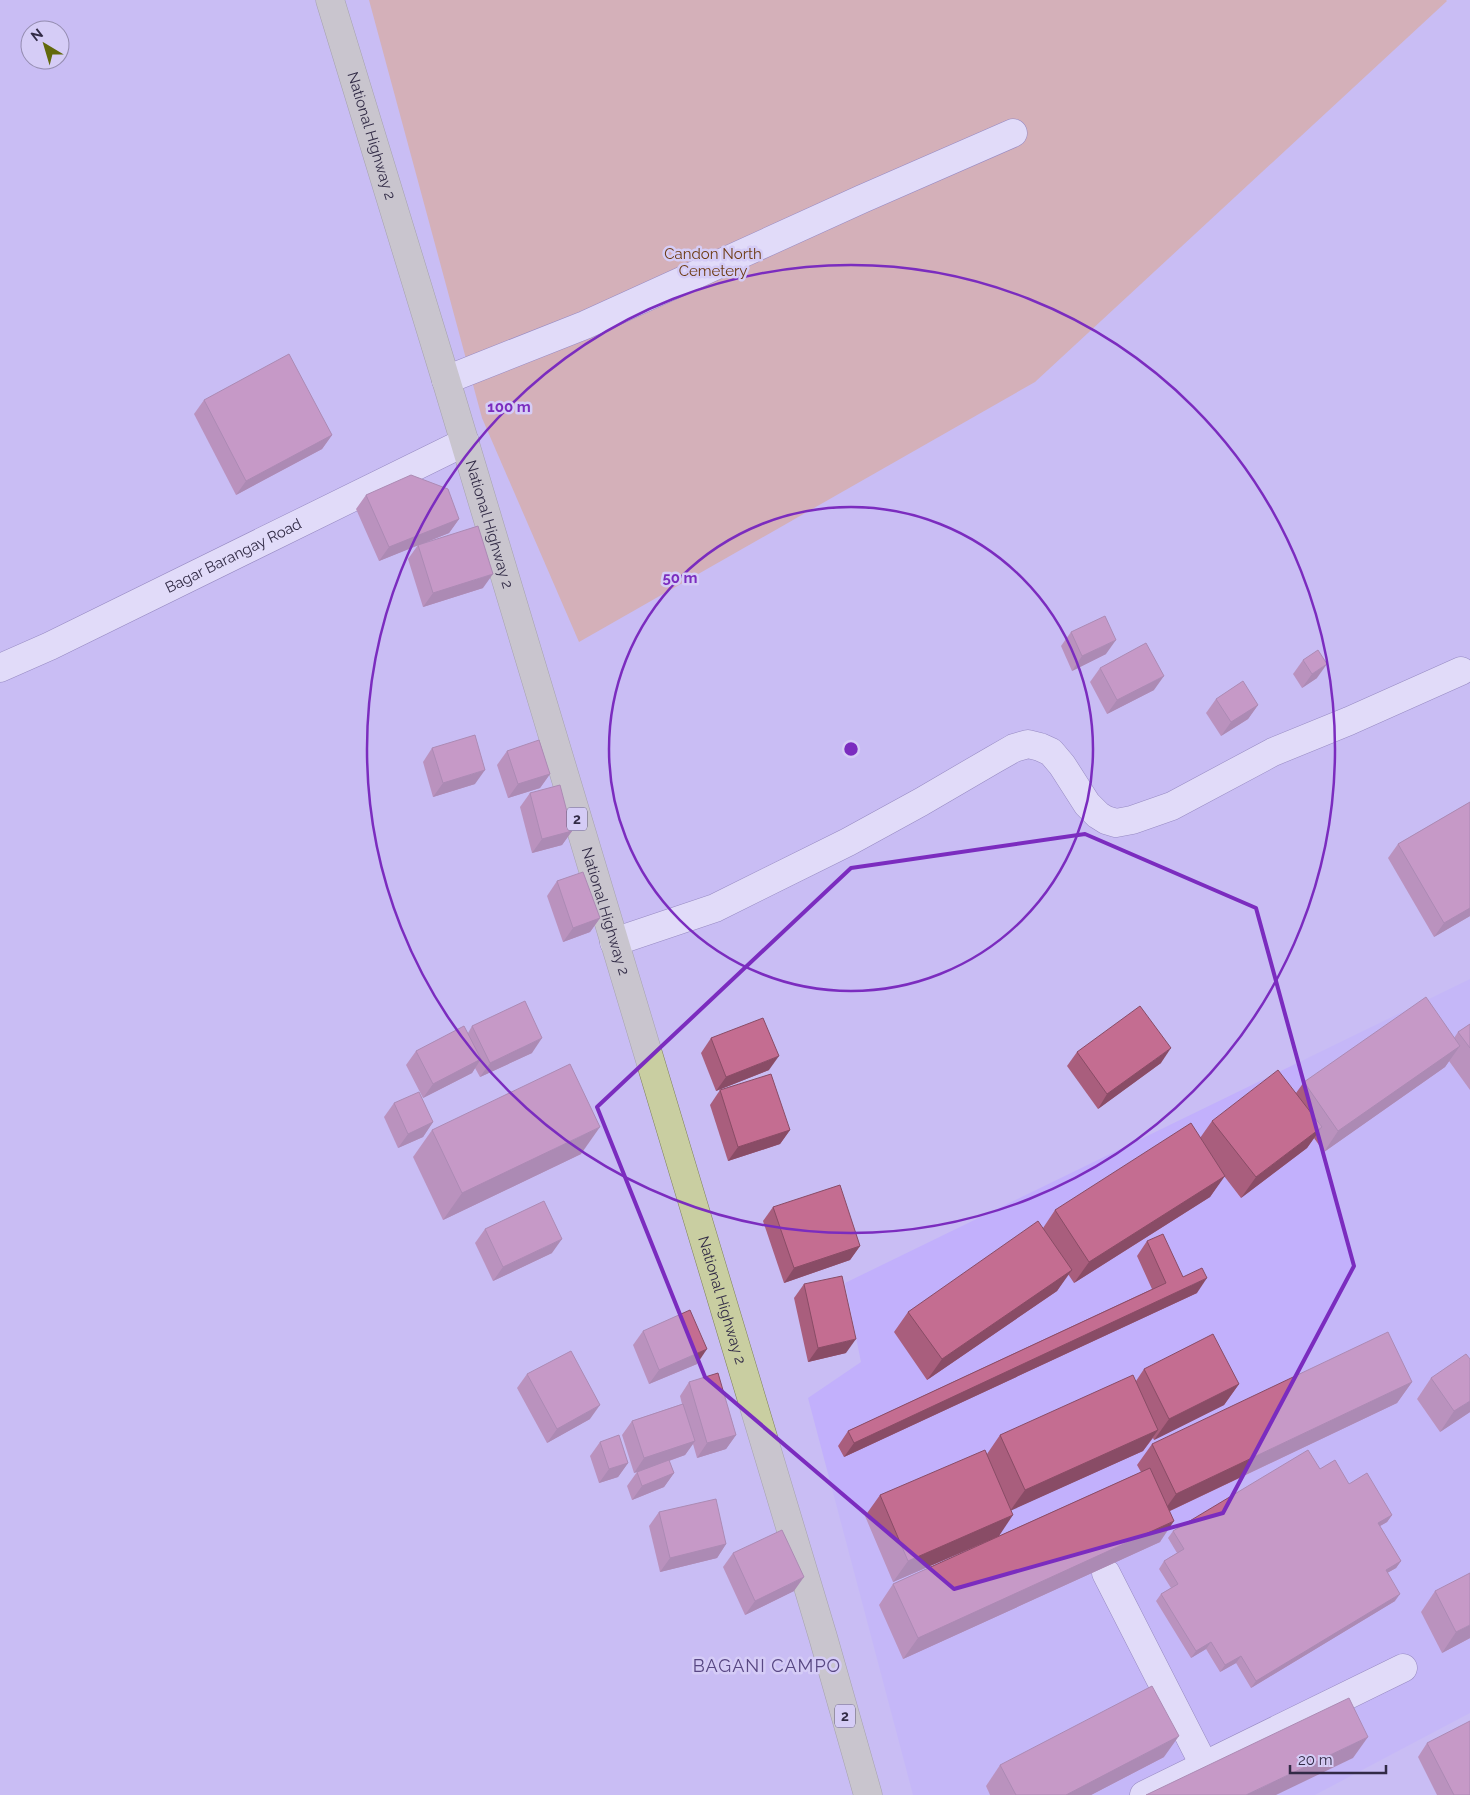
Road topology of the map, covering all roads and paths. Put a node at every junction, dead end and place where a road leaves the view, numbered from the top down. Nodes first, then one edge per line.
1 (331, 0) edge
2 (1013, 134) dead end
3 (446, 380) junction
4 (465, 442) junction
5 (0, 668) edge
6 (1461, 671) dead end
7 (614, 942) junction
8 (1106, 1573) edge
9 (1403, 1668) dead end
10 (1204, 1765) junction
11 (868, 1795) edge
12 (1144, 1795) edge

1 - 3 main road, National Highway 2 / 2
2 - 3 street
3 - 4 main road, National Highway 2 / 2
4 - 5 street, Bagar Barangay Road
4 - 7 main road, National Highway 2 / 2
6 - 7 street
7 - 11 main road, National Highway 2 / 2
8 - 10 street
9 - 10 street
10 - 12 street

